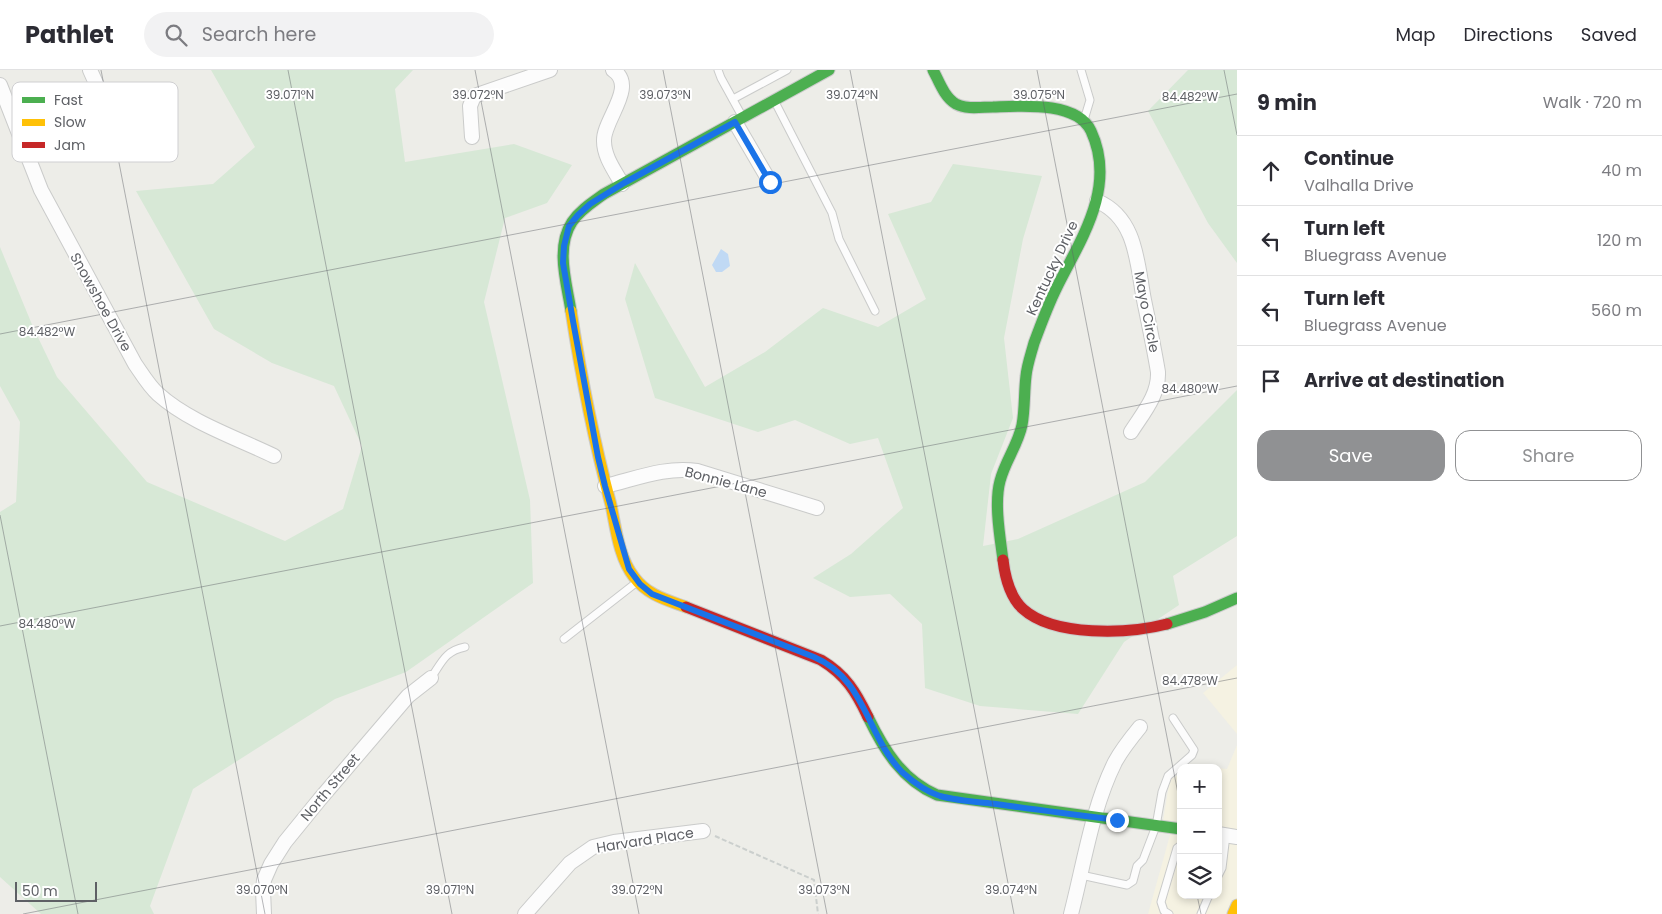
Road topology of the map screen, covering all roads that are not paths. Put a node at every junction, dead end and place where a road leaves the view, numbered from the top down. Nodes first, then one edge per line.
1 (90, 70) edge
2 (550, 70) edge
3 (613, 70) edge
4 (718, 70) edge
5 (787, 70) edge
6 (829, 70) edge
7 (933, 70) edge
8 (1080, 70) edge
9 (95, 82) edge
10 (0, 85) edge
11 (733, 99) junction
12 (774, 101) junction
13 (12, 116) edge
14 (739, 120) junction
15 (1084, 120) junction
16 (472, 137) dead end
17 (30, 162) edge
18 (770, 182) dead end
19 (622, 184) junction
20 (1097, 201) junction
21 (875, 311) dead end
22 (1131, 432) dead end
23 (274, 456) dead end
24 (605, 486) junction
25 (817, 508) dead end
26 (638, 581) junction
27 (1237, 598) edge
28 (564, 639) dead end
29 (465, 647) dead end
30 (431, 678) joint
31 (1173, 718) dead end
32 (1140, 727) dead end
33 (1095, 817) junction
34 (1156, 826) junction
35 (1177, 829) edge
36 (703, 831) road end
37 (1227, 835) edge
38 (1177, 848) edge
39 (1222, 868) edge
40 (1081, 875) junction
41 (1207, 899) edge
42 (1237, 905) edge
43 (264, 914) edge
44 (525, 914) edge
45 (1071, 914) edge
46 (1169, 914) edge
47 (1201, 914) edge
48 (1232, 914) edge

1 - 9 street
2 - 16 street
3 - 19 street
4 - 11 lane
5 - 11 lane
6 - 12 street
7 - 15 street
8 - 15 lane
10 - 13 street, Snowshoe Drive
11 - 14 lane
12 - 14 street
12 - 21 lane
14 - 18 street
14 - 19 street
15 - 20 street, Kentucky Drive
17 - 23 street, Snowshoe Drive
19 - 24 street
20 - 22 street, Mayo Circle
20 - 27 street, Kentucky Drive
24 - 25 street, Bonnie Lane
24 - 26 street
26 - 28 lane
26 - 33 street
29 - 30 lane
30 - 43 street, North Street
31 - 34 lane
32 - 33 street
33 - 34 street
33 - 40 street
34 - 35 street
34 - 40 lane
36 - 44 street, Harvard Place
37 - 39 lane
38 - 46 lane
40 - 45 street
41 - 47 lane
42 - 48 street

